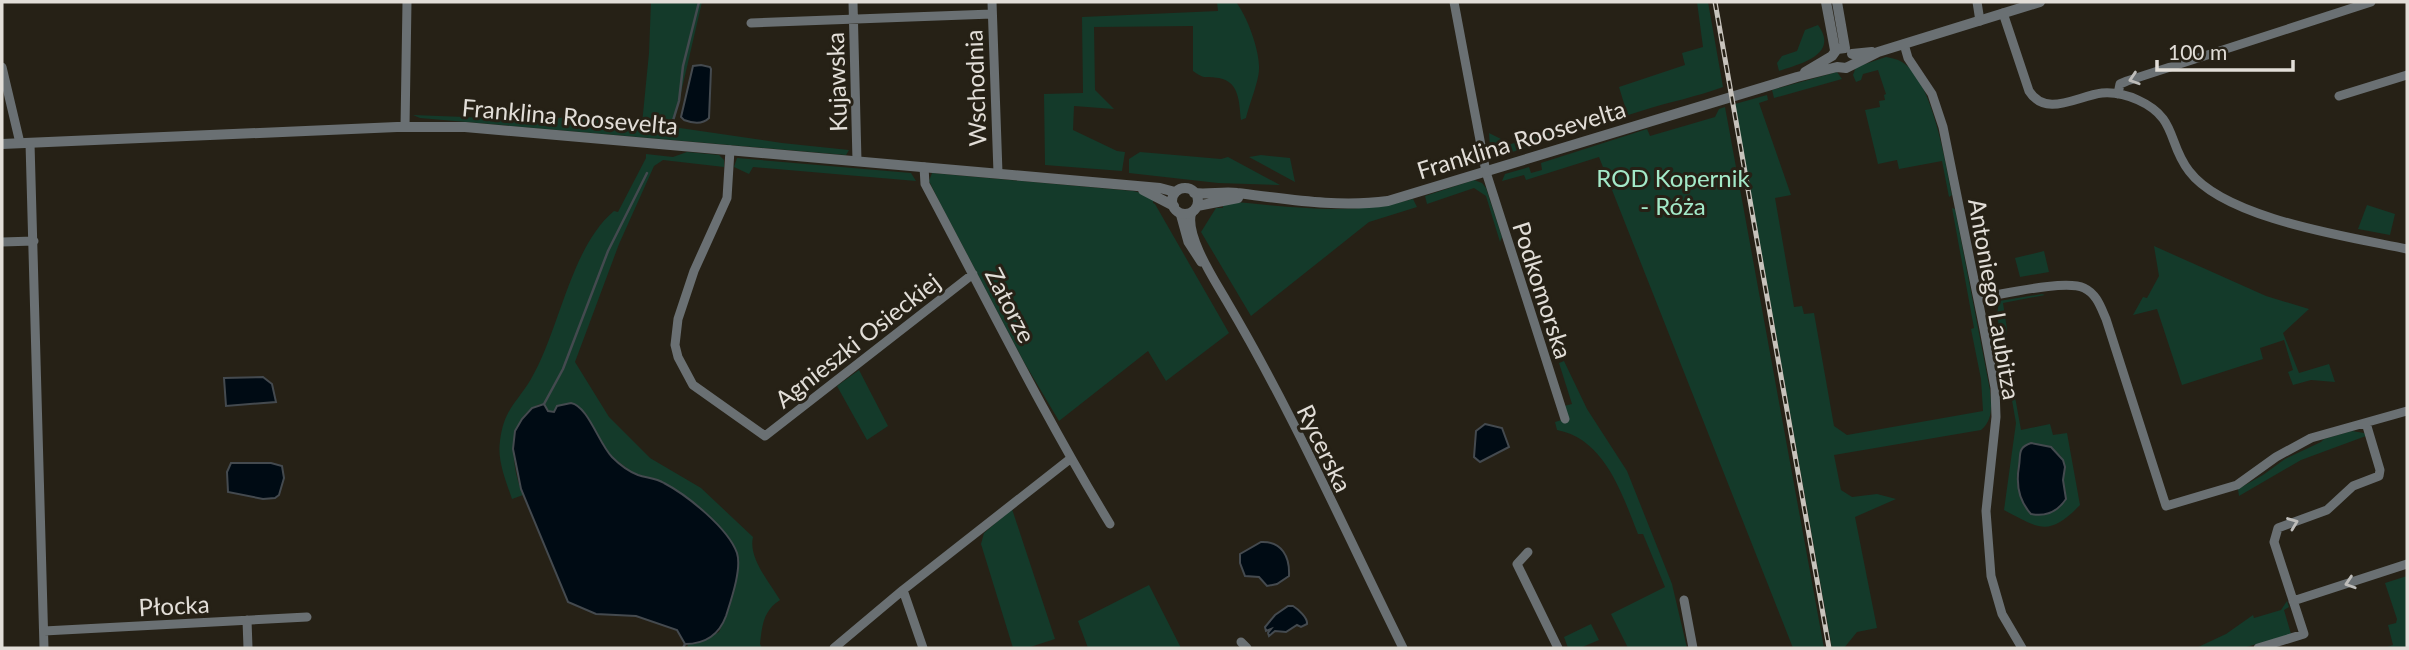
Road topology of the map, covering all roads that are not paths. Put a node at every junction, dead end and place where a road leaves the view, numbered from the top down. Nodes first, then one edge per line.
1 (407, 2) edge
2 (853, 2) edge
3 (992, 2) edge
4 (1454, 2) edge
5 (1826, 2) edge
6 (1837, 2) edge
7 (1977, 2) edge
8 (2040, 2) edge
9 (2371, 2) edge
10 (2003, 13) junction
11 (992, 14) junction
12 (853, 19) junction
13 (1980, 20) junction
14 (751, 23) dead end
15 (1904, 44) junction
16 (1840, 55) junction
17 (2, 67) edge
18 (2407, 75) edge
19 (1797, 76) junction
20 (2118, 94) junction
21 (2339, 96) dead end
22 (405, 127) junction
23 (25, 143) junction
24 (2, 144) edge
25 (730, 150) junction
26 (857, 161) junction
27 (924, 167) junction
28 (1486, 172) junction
29 (998, 173) junction
30 (1134, 186) junction
31 (1175, 192) junction
32 (1194, 192) junction
33 (1251, 196) junction
34 (1186, 209) junction
35 (34, 241) junction
36 (2, 242) edge
37 (2407, 249) edge
38 (973, 274) junction
39 (1978, 298) junction
40 (2407, 411) edge
41 (1564, 419) dead end
42 (2366, 423) junction
43 (1070, 459) junction
44 (1110, 524) dead end
45 (1528, 552) dead end
46 (2407, 564) edge
47 (903, 590) junction
48 (1684, 600) dead end
49 (2293, 601) junction
50 (307, 617) dead end
51 (247, 620) junction
52 (44, 631) junction
53 (44, 648) edge
54 (248, 648) edge
55 (834, 648) edge
56 (923, 648) edge
57 (1403, 648) edge
58 (1558, 648) edge
59 (1693, 648) edge
60 (2022, 648) edge
61 (2258, 648) edge

1 - 22 street
2 - 12 street, Kujawska
3 - 11 street, Wschodnia
4 - 28 street, Podkomorska
5 - 16 street
6 - 16 street
7 - 13 street
8 - 10 street, Franklina Roosevelta
9 -> 20 street
10 - 13 street, Franklina Roosevelta
10 - 20 street
11 - 12 street
11 - 29 street, Wschodnia
12 - 14 street
12 - 26 street, Kujawska
13 - 15 street, Franklina Roosevelta
15 - 16 street, Franklina Roosevelta
15 - 39 street, Antoniego Laubitza
16 - 19 street, Franklina Roosevelta
16 - 19 street, Franklina Roosevelta
17 - 23 street
18 - 21 street
19 - 28 street, Franklina Roosevelta
20 - 37 street
22 - 23 street, Franklina Roosevelta
22 - 25 street, Franklina Roosevelta
23 - 24 street, Franklina Roosevelta
23 - 35 street
25 - 26 street, Franklina Roosevelta
25 - 38 street, Agnieszki Osieckiej
26 - 27 street, Franklina Roosevelta
27 - 29 street, Franklina Roosevelta
27 - 38 street, Zatorze
28 - 33 street, Franklina Roosevelta
28 - 41 street, Podkomorska
29 - 30 street, Franklina Roosevelta
30 - 31 street, Franklina Roosevelta
30 - 34 street, Franklina Roosevelta
31 - 32 street, Franklina Roosevelta
31 - 34 street
32 - 33 street, Franklina Roosevelta
32 - 34 street
33 - 34 street, Franklina Roosevelta
34 - 57 street, Rycerska
35 - 36 street
35 - 52 street
38 - 43 street, Zatorze
39 - 42 street
39 - 60 street, Antoniego Laubitza
40 - 42 street
49 -> 42 street
43 - 44 street, Zatorze
43 - 47 street
45 - 58 street
46 -> 49 street
47 - 55 street
47 - 56 street
48 - 59 street
49 - 61 street
50 - 51 street, Płocka
51 - 52 street, Płocka
51 - 54 street
52 - 53 street

